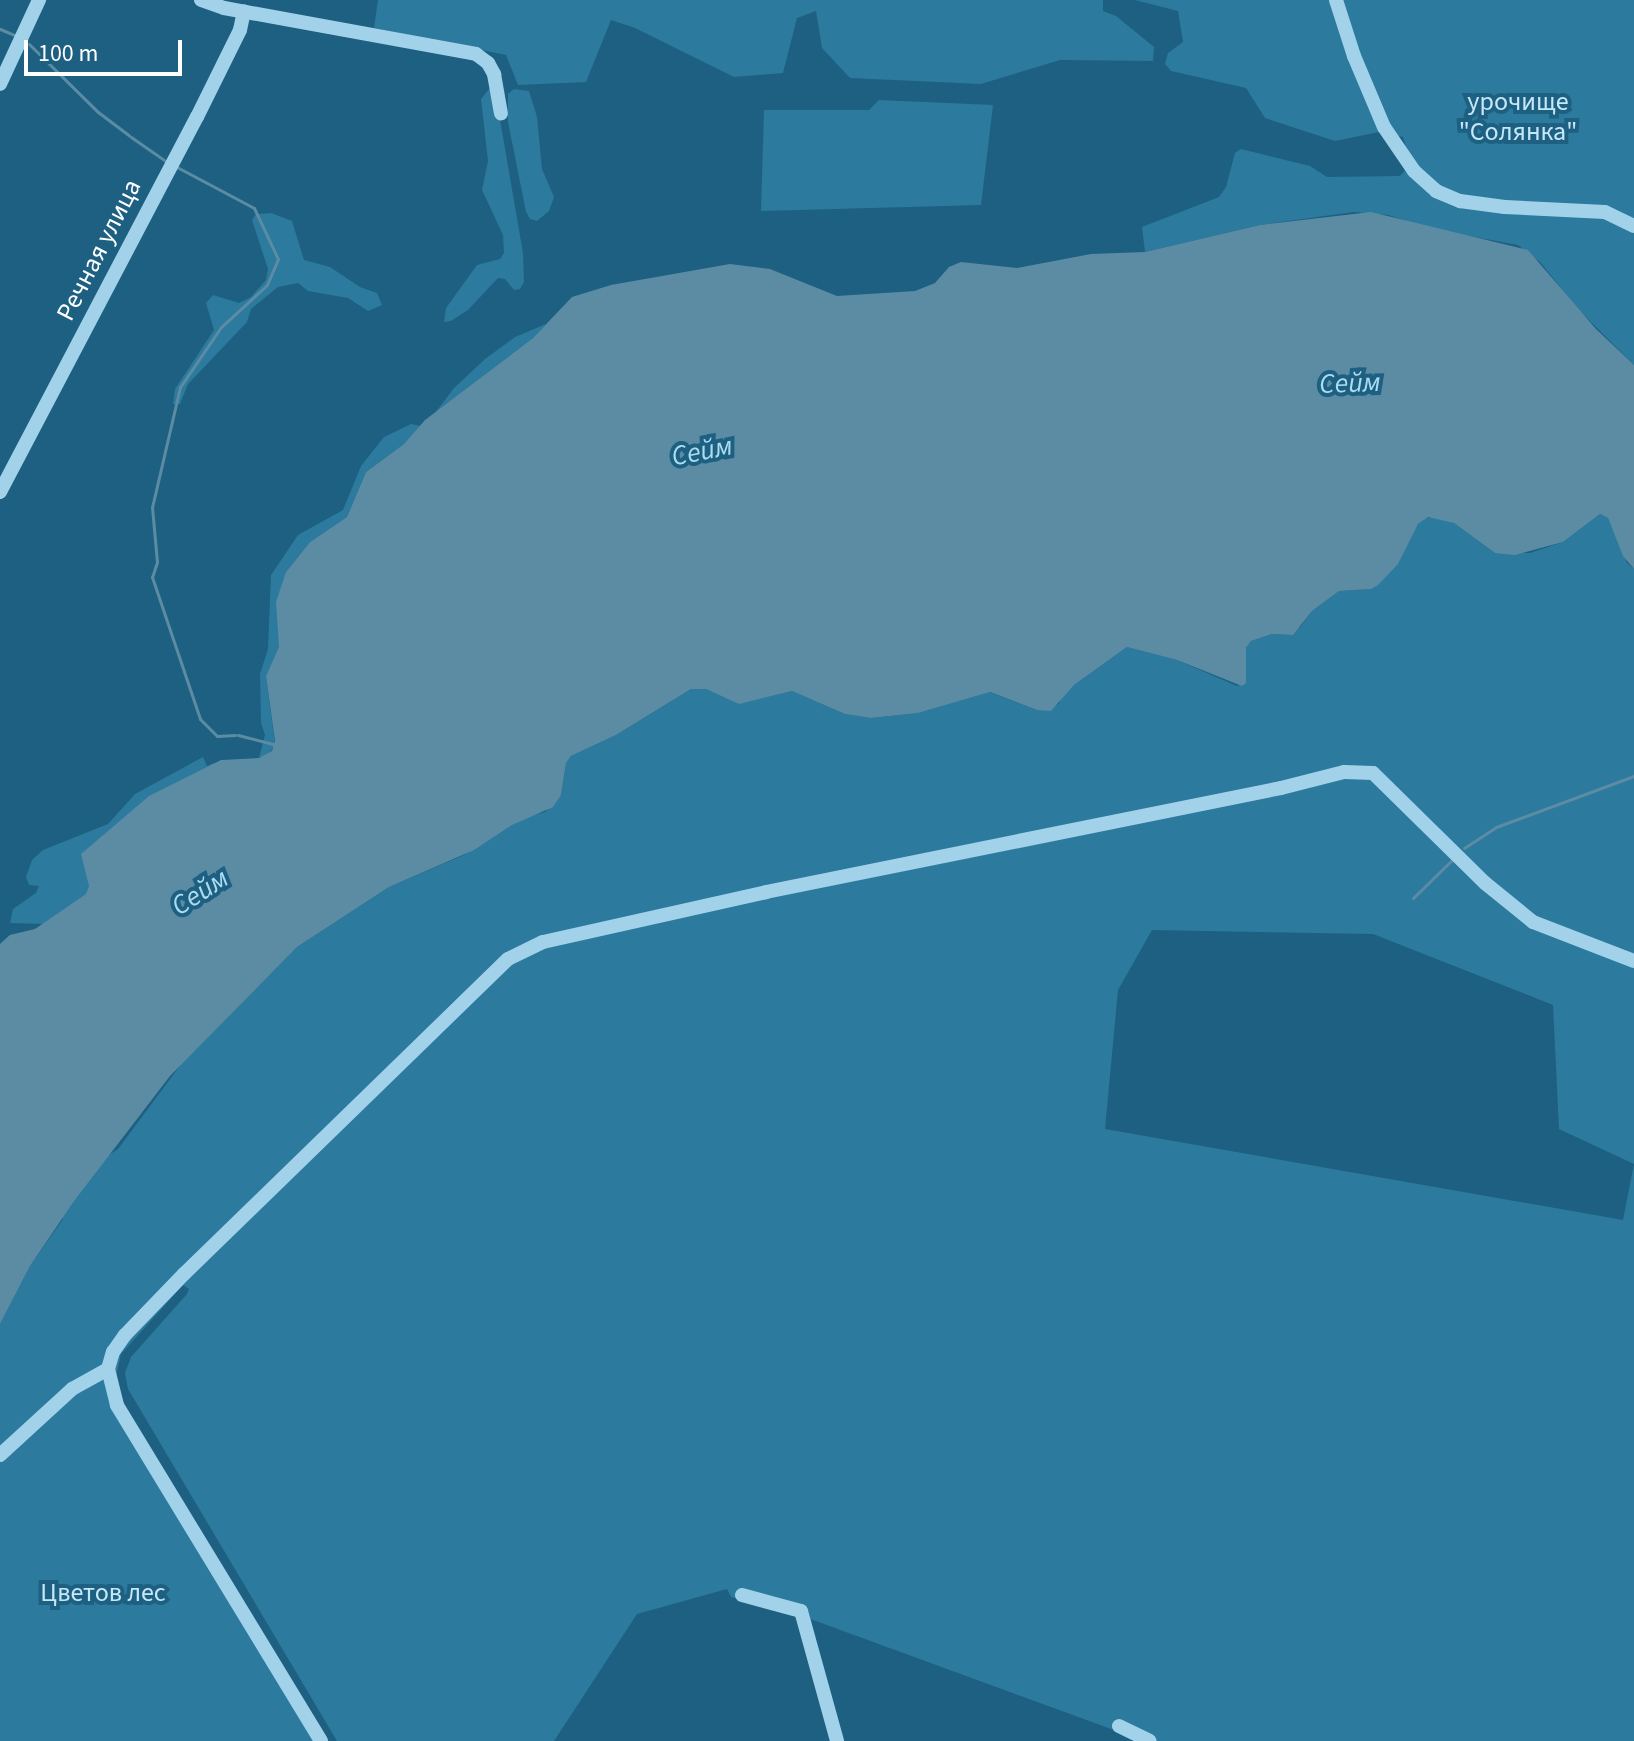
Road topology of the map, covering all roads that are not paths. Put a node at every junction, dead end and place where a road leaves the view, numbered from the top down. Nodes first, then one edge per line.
1 (39, 0) edge
2 (201, 0) edge
3 (1336, 0) edge
4 (244, 11) junction
5 (0, 84) edge
6 (501, 113) dead end
7 (1634, 226) edge
8 (0, 492) edge
9 (1634, 961) edge
10 (108, 1369) junction
11 (0, 1455) edge
12 (742, 1595) dead end
13 (1119, 1726) dead end
14 (321, 1741) edge
15 (837, 1741) edge
16 (1150, 1741) edge

1 - 5 street
2 - 4 street
3 - 7 street
4 - 6 street
4 - 8 street, Речная улица
9 - 10 street
10 - 11 street
10 - 14 street
12 - 15 street
13 - 16 street

